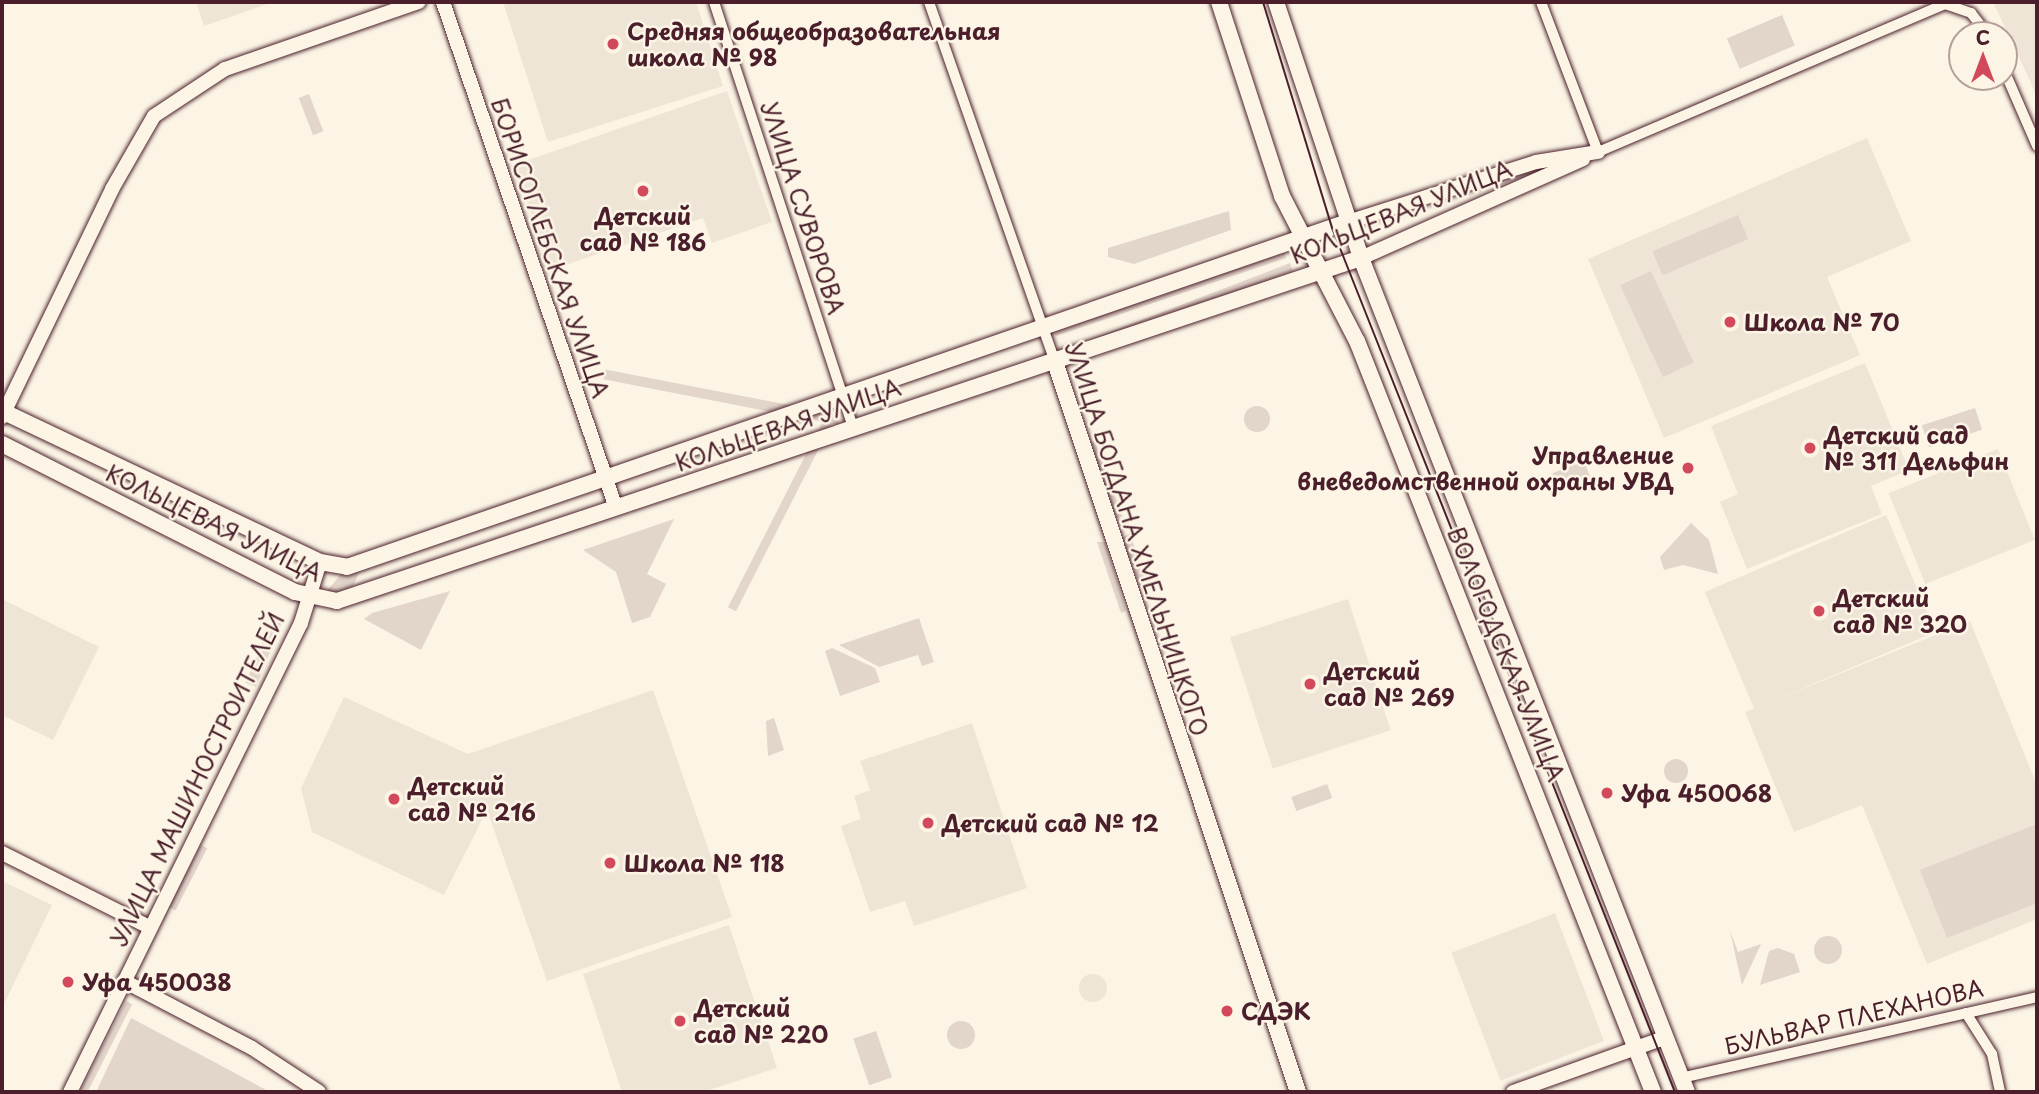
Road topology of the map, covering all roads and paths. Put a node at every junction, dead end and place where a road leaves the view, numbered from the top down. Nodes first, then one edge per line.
1 (419, 2) edge
2 (443, 2) edge
3 (714, 2) edge
4 (929, 2) edge
5 (1219, 2) edge
6 (1276, 2) edge
7 (1541, 2) edge
8 (1981, 21) edge
9 (2013, 91) edge
10 (2037, 146) edge
11 (1598, 152) junction
12 (1348, 222) junction
13 (1306, 236) junction
14 (1361, 258) junction
15 (1324, 271) junction
16 (1043, 328) junction
17 (1054, 359) junction
18 (845, 398) junction
19 (3, 413) edge
20 (853, 427) junction
21 (2, 444) edge
22 (604, 475) junction
23 (616, 508) junction
24 (320, 562) junction
25 (308, 598) junction
26 (2, 853) edge
27 (149, 927) junction
28 (124, 981) junction
29 (2037, 997) edge
30 (1966, 1013) junction
31 (1664, 1038) junction
32 (1634, 1049) junction
33 (1685, 1087) edge
34 (70, 1092) edge
35 (319, 1092) edge
36 (1298, 1092) edge
37 (1513, 1092) edge
38 (1653, 1092) edge
39 (2000, 1092) edge

1 - 19 street
2 - 22 street, БОРИСОГЛЕБСКАЯ УЛИЦА
3 - 18 street, УЛИЦА СУВОРОВА
4 - 16 street, УЛИЦА БОГДАНА ХМЕЛЬНИЦКОГО
5 - 13 main road, ВОЛОГОДСКАЯ УЛИЦА
6 - 12 main road, ВОЛОГОДСКАЯ УЛИЦА
7 - 11 street
8 - 11 street, КОЛЬЦЕВАЯ УЛИЦА
9 - 10 street
11 - 12 street, КОЛЬЦЕВАЯ УЛИЦА
11 - 14 street, КОЛЬЦЕВАЯ УЛИЦА
12 - 13 main road, КОЛЬЦЕВАЯ УЛИЦА
12 - 14 main road, ВОЛОГОДСКАЯ УЛИЦА
13 - 15 main road, ВОЛОГОДСКАЯ УЛИЦА
13 - 16 main road, КОЛЬЦЕВАЯ УЛИЦА
14 - 15 main road, КОЛЬЦЕВАЯ УЛИЦА
14 - 31 main road, ВОЛОГОДСКАЯ УЛИЦА
15 - 17 main road, КОЛЬЦЕВАЯ УЛИЦА
15 - 32 main road, ВОЛОГОДСКАЯ УЛИЦА
16 - 17 street, УЛИЦА БОГДАНА ХМЕЛЬНИЦКОГО
16 - 18 main road, КОЛЬЦЕВАЯ УЛИЦА
17 - 20 main road, КОЛЬЦЕВАЯ УЛИЦА
17 - 36 main road, УЛИЦА БОГДАНА ХМЕЛЬНИЦКОГО
18 - 20 street, УЛИЦА СУВОРОВА
18 - 22 main road, КОЛЬЦЕВАЯ УЛИЦА
19 - 24 main road, КОЛЬЦЕВАЯ УЛИЦА
20 - 23 main road, КОЛЬЦЕВАЯ УЛИЦА
21 - 25 main road, КОЛЬЦЕВАЯ УЛИЦА
22 - 23 street, БОРИСОГЛЕБСКАЯ УЛИЦА
22 - 24 main road, КОЛЬЦЕВАЯ УЛИЦА
23 - 25 main road, КОЛЬЦЕВАЯ УЛИЦА
24 - 25 street, УЛИЦА МАШИНОСТРОИТЕЛЕЙ
25 - 27 street, УЛИЦА МАШИНОСТРОИТЕЛЕЙ
26 - 27 street
27 - 28 street, УЛИЦА МАШИНОСТРОИТЕЛЕЙ
28 - 34 street, УЛИЦА МАШИНОСТРОИТЕЛЕЙ
28 - 35 street
29 - 30 street, БУЛЬВАР ПЛЕХАНОВА
30 - 33 street, БУЛЬВАР ПЛЕХАНОВА
30 - 39 street
31 - 32 street
31 - 33 main road, ВОЛОГОДСКАЯ УЛИЦА
32 - 37 street
32 - 38 main road, ВОЛОГОДСКАЯ УЛИЦА

